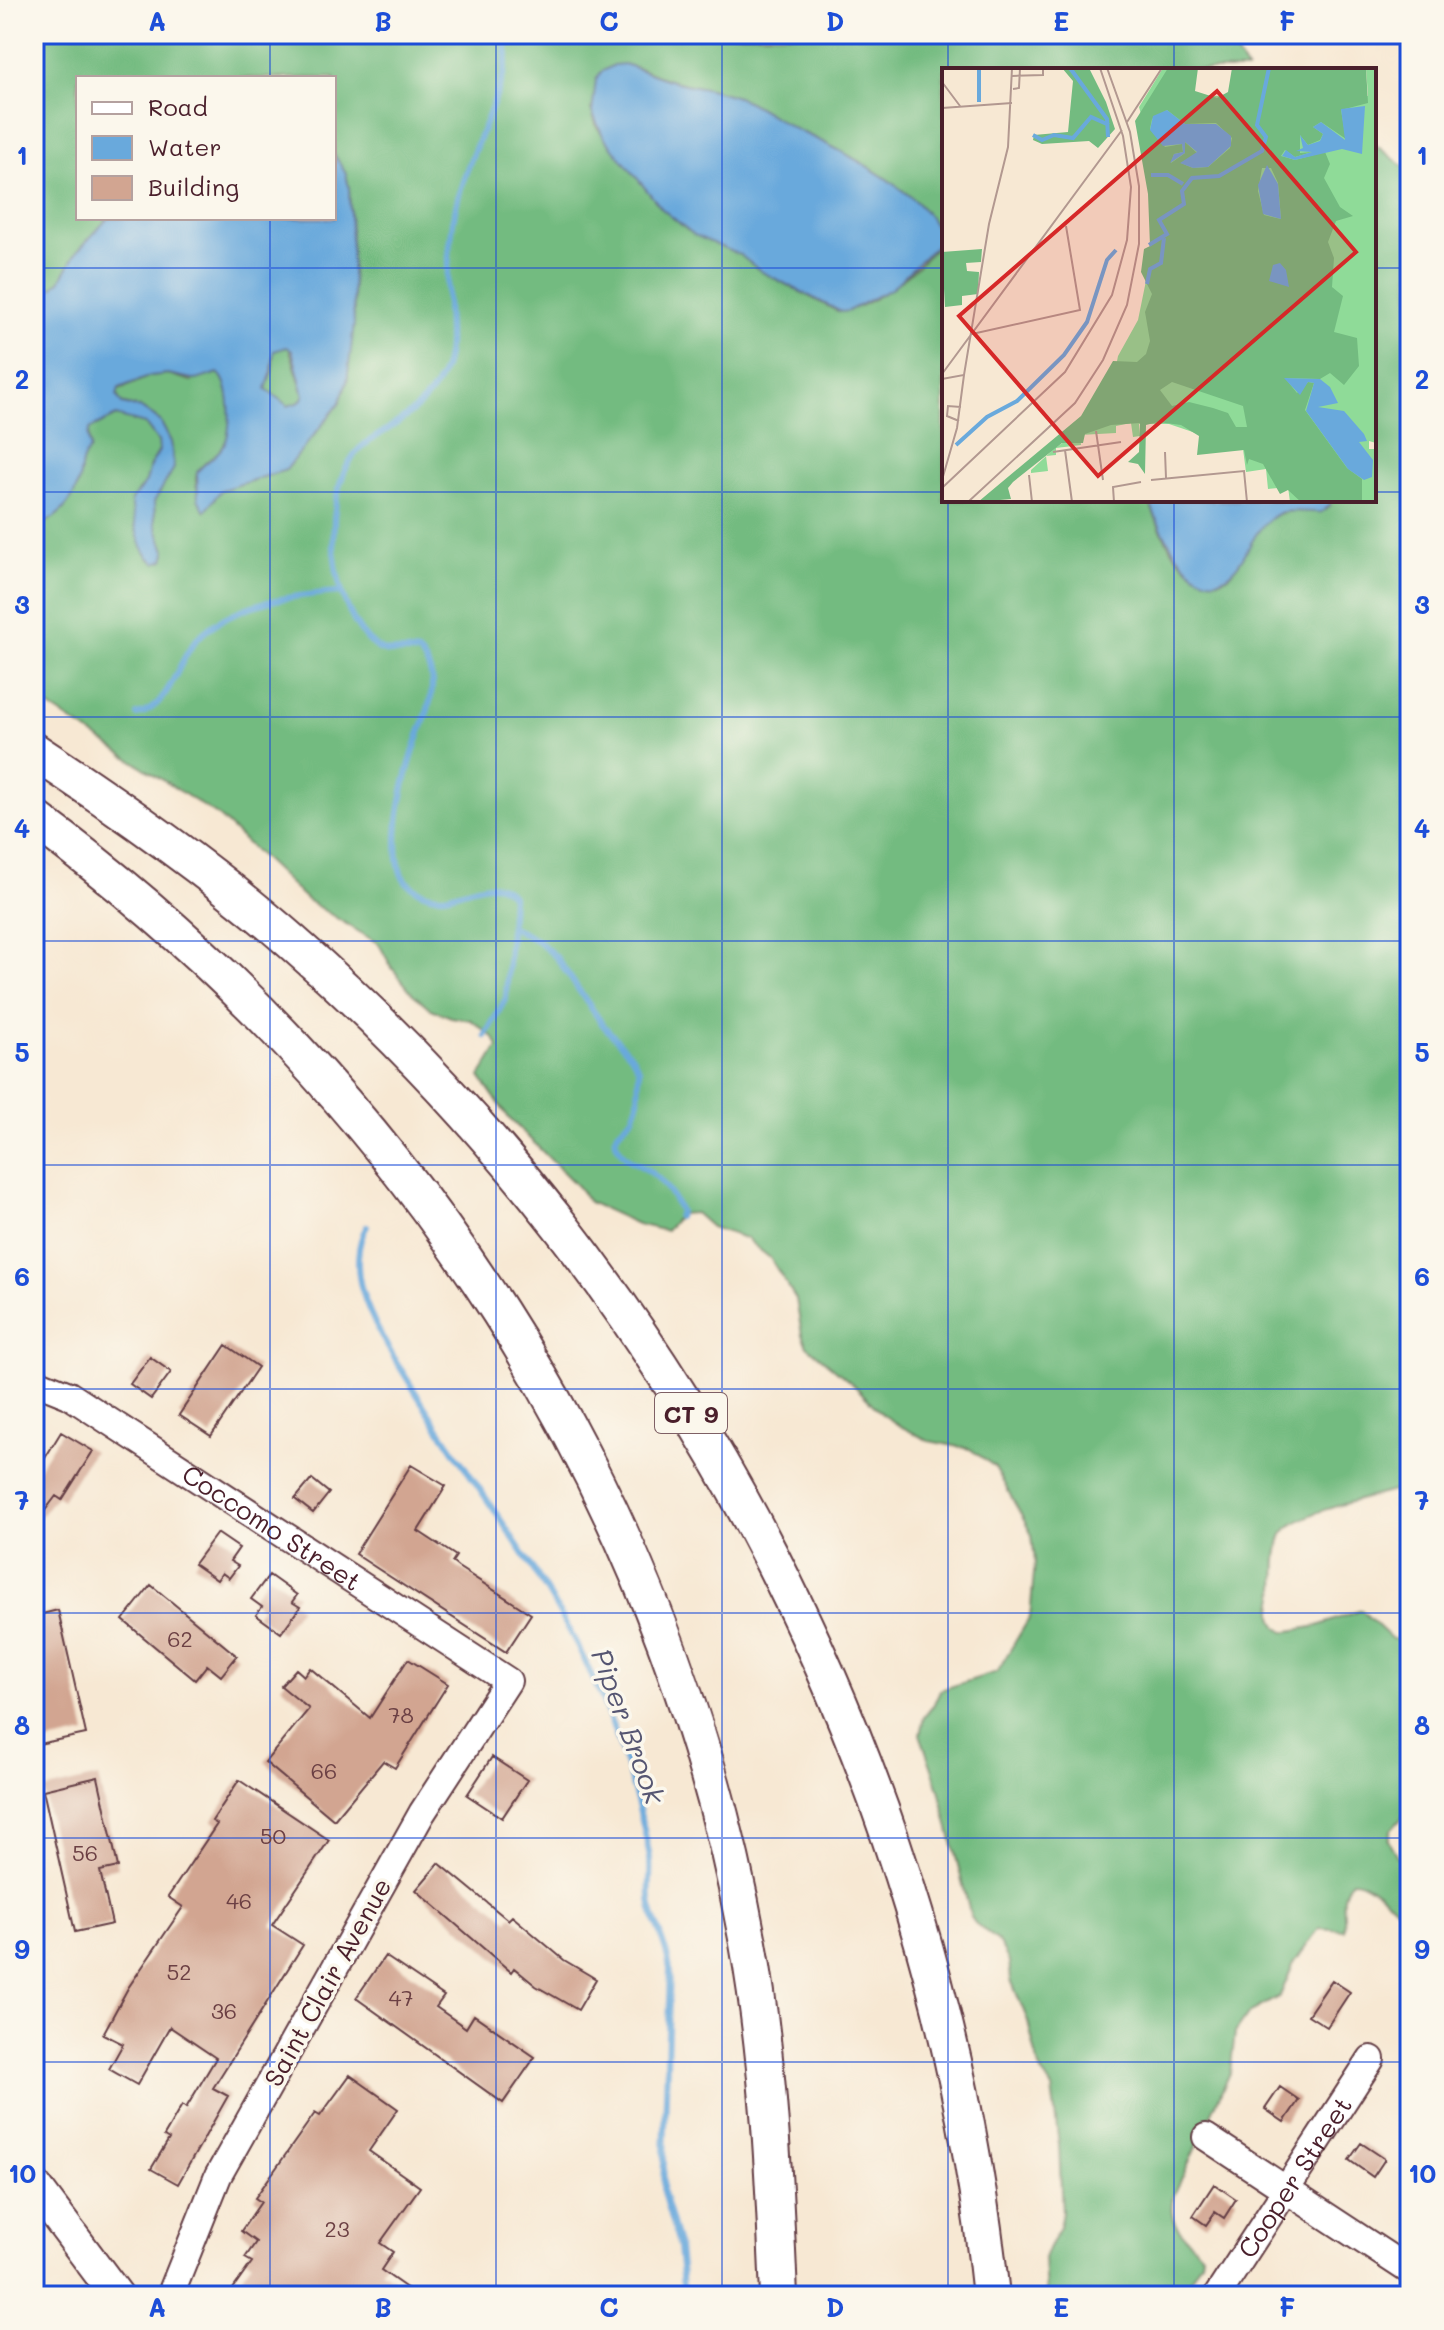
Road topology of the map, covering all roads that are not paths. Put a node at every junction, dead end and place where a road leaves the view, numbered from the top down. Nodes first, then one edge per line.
1 (34, 751) edge
2 (34, 818) edge
3 (34, 1381) edge
4 (508, 1681) joint
5 (1371, 2059) dead end
6 (1206, 2137) dead end
7 (34, 2185) edge
8 (1287, 2190) junction
9 (1410, 2271) edge
10 (117, 2296) edge
11 (170, 2296) edge
12 (779, 2296) edge
13 (991, 2296) edge
14 (1217, 2296) edge

1 - 13 highway, CT 9
2 - 12 highway
3 - 4 street, Coccomo Street
4 - 11 street, Saint Clair Avenue
5 - 8 street, Cooper Street
6 - 8 street
7 - 10 main road
8 - 9 street
8 - 14 street, Cooper Street

